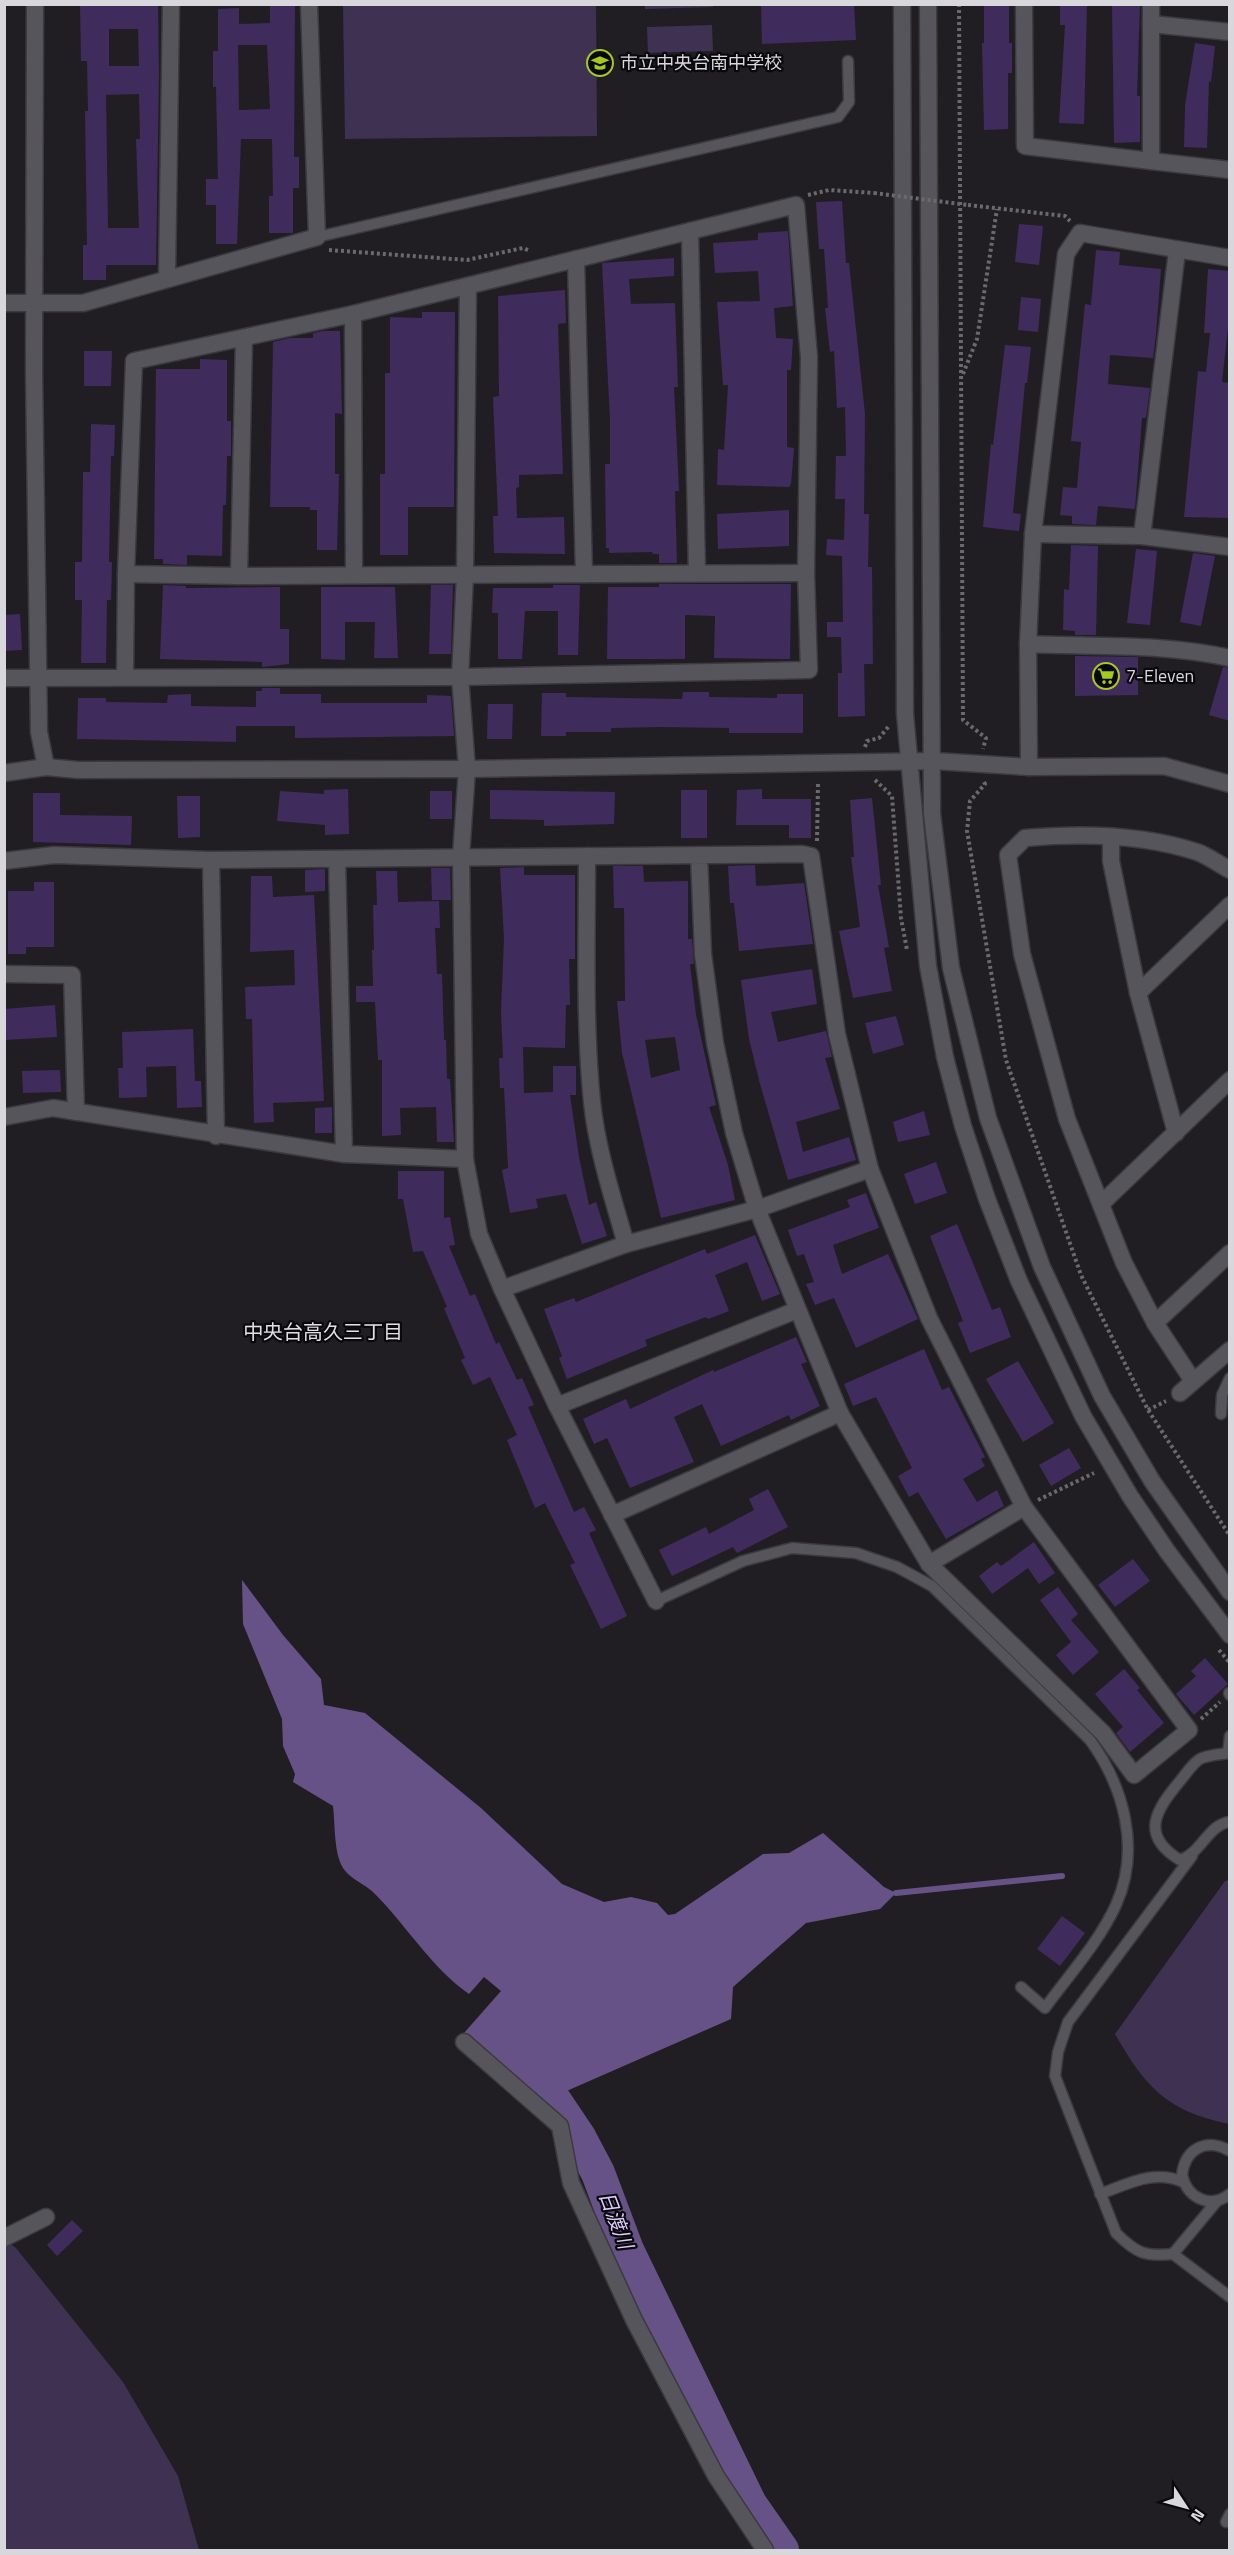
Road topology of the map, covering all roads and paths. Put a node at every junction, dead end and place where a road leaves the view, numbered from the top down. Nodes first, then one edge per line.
1 (35, 4) edge
2 (171, 4) edge
3 (309, 4) edge
4 (902, 4) edge
5 (928, 4) edge
6 (959, 4) edge
7 (1024, 4) edge
8 (1151, 4) edge
9 (1151, 24) junction
10 (1230, 32) edge
11 (848, 61) dead end
12 (1151, 161) junction
13 (1230, 170) edge
14 (796, 205) junction
15 (997, 209) junction
16 (690, 231) junction
17 (1080, 233) junction
18 (322, 243) junction
19 (530, 251) dead end
20 (1177, 251) junction
21 (1230, 258) edge
22 (576, 259) junction
23 (167, 278) junction
24 (468, 286) junction
25 (36, 302) junction
26 (4, 303) edge
27 (353, 314) junction
28 (244, 338) junction
29 (961, 377) junction
30 (1034, 534) junction
31 (1142, 536) junction
32 (1230, 547) edge
33 (126, 573) junction
34 (697, 573) junction
35 (806, 573) junction
36 (584, 574) junction
37 (465, 575) junction
38 (239, 576) junction
39 (354, 576) junction
40 (1028, 644) junction
41 (1230, 658) edge
42 (39, 677) junction
43 (125, 677) junction
44 (460, 677) junction
45 (4, 678) edge
46 (891, 720) dead end
47 (910, 761) junction
48 (934, 761) junction
49 (858, 763) junction
50 (979, 766) junction
51 (46, 767) junction
52 (1029, 767) junction
53 (466, 769) junction
54 (4, 773) edge
55 (818, 784) dead end
56 (1230, 784) edge
57 (1111, 837) junction
58 (699, 855) junction
59 (461, 856) junction
60 (587, 856) junction
61 (811, 856) junction
62 (337, 859) junction
63 (211, 860) junction
64 (4, 861) edge
65 (1230, 870) edge
66 (1230, 905) edge
67 (4, 974) edge
68 (1138, 993) junction
69 (1230, 1080) edge
70 (76, 1112) junction
71 (4, 1117) edge
72 (1176, 1133) junction
73 (216, 1136) junction
74 (344, 1154) junction
75 (465, 1159) junction
76 (870, 1169) junction
77 (1101, 1204) junction
78 (757, 1209) junction
79 (626, 1244) junction
80 (1230, 1254) edge
81 (502, 1289) junction
82 (797, 1311) junction
83 (1155, 1323) junction
84 (1230, 1350) edge
85 (1230, 1378) edge
86 (1193, 1381) junction
87 (1179, 1393) dead end
88 (557, 1406) junction
89 (840, 1413) junction
90 (1221, 1414) dead end
91 (1095, 1473) dead end
92 (1024, 1507) junction
93 (612, 1515) junction
94 (1230, 1536) edge
95 (929, 1564) junction
96 (1230, 1592) edge
97 (656, 1601) joint
98 (1230, 1635) edge
99 (1229, 1694) edge
100 (1189, 1730) junction
101 (1230, 1736) edge
102 (1229, 1753) edge
103 (1230, 1822) edge
104 (1192, 1856) junction
105 (1021, 1987) dead end
106 (464, 2042) dead end
107 (1230, 2151) edge
108 (1184, 2182) junction
109 (1100, 2194) junction
110 (1230, 2194) edge
111 (1217, 2201) junction
112 (46, 2217) dead end
113 (4, 2238) edge
114 (1173, 2254) junction
115 (1230, 2297) edge
116 (765, 2550) edge

1 - 25 street
2 - 23 street
3 - 18 street
4 - 47 street
5 - 48 street
6 - 29 path
7 - 12 street
8 - 9 street
9 - 10 street
9 - 12 street
11 - 18 lane
12 - 13 street
14 - 15 path, bridge
14 - 16 street
14 - 35 street
15 - 17 path
15 - 29 path
16 - 22 street
16 - 34 street
17 - 20 street
17 - 30 street
18 - 19 path
18 - 23 street
20 - 21 street
20 - 31 street
22 - 24 street
22 - 36 street
23 - 25 street
24 - 27 street
24 - 37 street
25 - 26 street
25 - 42 street
27 - 28 street
27 - 39 street
28 - 33 street
28 - 38 street
29 - 50 path
30 - 31 street
30 - 40 street
31 - 32 street
33 - 38 street
33 - 43 street
34 - 35 street
34 - 36 street
35 - 44 street
36 - 37 street
37 - 39 street
37 - 44 street
38 - 39 street
40 - 41 street
40 - 52 street
42 - 43 street
42 - 45 street
42 - 51 street
43 - 44 street
44 - 53 street
46 - 49 path
47 - 48 street
47 - 49 street
47 - 98 street
48 - 50 street
48 - 96 street
49 - 53 street
50 - 52 street
50 - 94 path
51 - 53 street
51 - 54 street
52 - 56 street
53 - 59 street
55 - 61 path
57 - 65 street
57 - 68 street
57 - 77 street
58 - 60 street
58 - 61 street
58 - 78 street
59 - 60 street
59 - 62 street
59 - 75 street
60 - 79 street
61 - 76 street
62 - 63 street
62 - 74 street
63 - 64 street
63 - 73 street
66 - 68 street
67 - 70 street
68 - 72 street
69 - 72 street
70 - 71 street
70 - 73 street
72 - 77 street
73 - 74 street
74 - 75 street
75 - 81 street
76 - 78 street
76 - 92 street
77 - 83 street
78 - 79 street
78 - 82 street
79 - 81 street
80 - 83 street
81 - 88 street
82 - 88 street
82 - 89 street
83 - 86 street
84 - 86 street
85 - 90 lane
86 - 87 street
88 - 93 street
89 - 93 street
89 - 95 street
91 - 92 path
92 - 95 street
92 - 100 street
93 - 97 street
95 - 100 street
97 - 105 lane
99 - 100 path
101 - 102 lane
102 - 104 lane
103 - 104 lane
104 - 109 lane
106 - 116 street
107 - 108 lane
108 - 109 lane
108 - 111 lane
109 - 114 lane
110 - 111 lane
111 - 114 lane
112 - 113 street
114 - 115 lane

